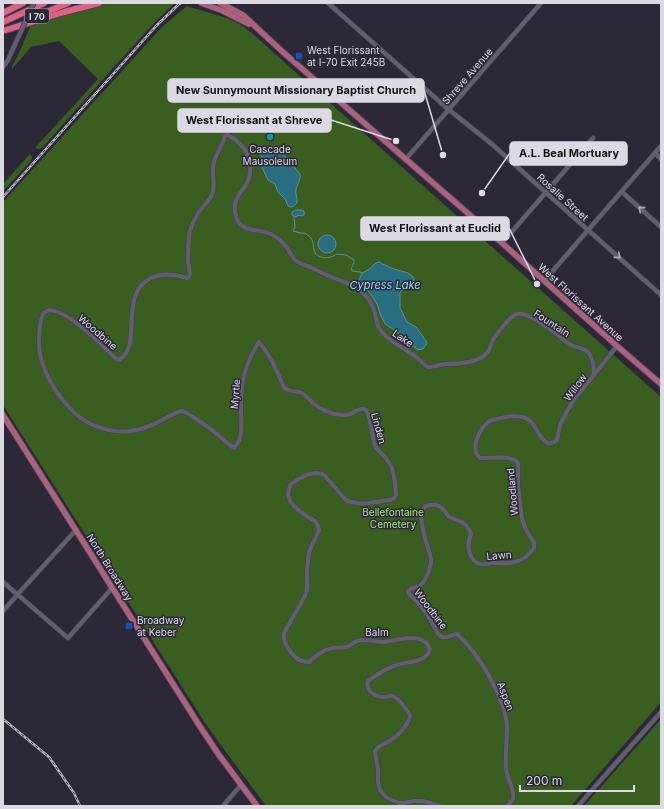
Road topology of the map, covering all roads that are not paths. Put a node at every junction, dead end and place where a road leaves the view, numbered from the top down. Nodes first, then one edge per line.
1 (23, 3) edge
2 (34, 3) edge
3 (44, 3) edge
4 (68, 3) edge
5 (99, 3) edge
6 (201, 3) edge
7 (220, 3) edge
8 (328, 3) edge
9 (541, 3) edge
10 (3, 13) edge
11 (3, 22) edge
12 (255, 27) junction
13 (5, 31) edge
14 (3, 67) edge
15 (448, 109) junction
16 (593, 138) dead end
17 (661, 146) edge
18 (655, 154) junction
19 (661, 159) edge
20 (405, 160) junction
21 (546, 192) junction
22 (622, 192) junction
23 (661, 226) edge
24 (588, 230) junction
25 (502, 243) junction
26 (544, 281) junction
27 (661, 295) edge
28 (493, 339) joint
29 (259, 342) joint
30 (617, 346) junction
31 (119, 360) joint
32 (594, 375) junction
33 (661, 384) edge
34 (3, 415) edge
35 (234, 448) joint
36 (517, 462) joint
37 (319, 529) joint
38 (76, 530) junction
39 (534, 543) joint
40 (3, 582) edge
41 (112, 588) junction
42 (408, 591) joint
43 (18, 594) junction
44 (3, 611) edge
45 (457, 634) joint
46 (661, 712) edge
47 (241, 785) junction
48 (223, 806) edge
49 (257, 806) edge
50 (440, 806) edge
51 (507, 806) edge
52 (578, 806) edge

1 - 10 highway, I 70
2 - 14 street, bridge
3 - 11 highway
4 - 13 highway, I 70
5 - 13 highway
6 - 12 main road, West Florissant Avenue
7 - 12 main road, West Florissant Avenue
8 - 15 street, Rosalie Street
9 - 15 street, Shreve Avenue
12 - 20 main road, West Florissant Avenue
15 - 20 street, Shreve Avenue
15 - 21 street, Rosalie Street
16 - 21 street
17 - 18 street
18 - 19 street
18 - 22 street
20 - 25 main road, West Florissant Avenue
21 - 24 street, Rosalie Street
21 - 25 street
23 -> 22 street
22 - 24 street
24 - 26 street
24 -> 27 street, Rosalie Street
25 - 26 main road, West Florissant Avenue
26 - 30 main road, West Florissant Avenue
28 - 31 street, Lake
28 - 32 street, Fountain
29 - 35 street, Myrtle
29 - 37 street, Linden
30 - 32 street, Willow
30 - 33 main road, West Florissant Avenue
31 - 35 street, Woodbine
32 - 36 street, Willow
34 - 38 main road, North Broadway
36 - 39 street, Woodland
37 - 50 street, Balm
38 - 41 main road, North Broadway
38 - 43 street
39 - 42 street, Lawn
40 - 43 street
41 - 43 street
41 - 47 main road, North Broadway
42 - 45 street, Woodbine
43 - 44 street
45 - 51 street, Aspen
46 - 52 street
47 - 48 street
47 - 49 main road, North Broadway

